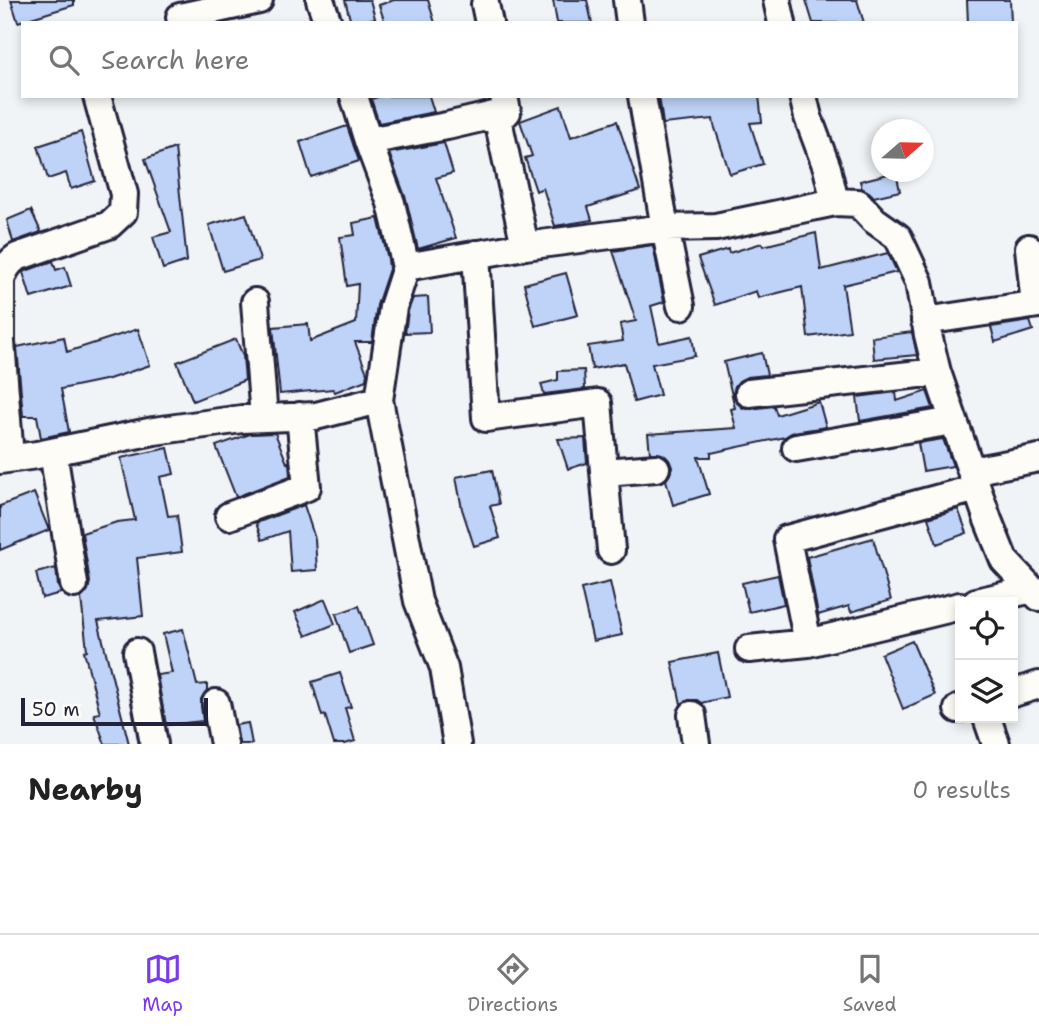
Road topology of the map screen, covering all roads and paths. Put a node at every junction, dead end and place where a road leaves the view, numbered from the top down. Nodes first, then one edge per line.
1 (259, 0) edge
2 (320, 0) edge
3 (627, 0) edge
4 (777, 0) edge
5 (180, 17) dead end
6 (327, 21) edge
7 (630, 21) edge
8 (782, 21) edge
9 (98, 98) edge
10 (355, 98) edge
11 (642, 98) edge
12 (803, 98) edge
13 (500, 106) edge
14 (368, 141) junction
15 (835, 202) junction
16 (665, 228) junction
17 (525, 246) junction
18 (1029, 248) dead end
19 (476, 254) junction
20 (6, 262) edge
21 (407, 267) junction
22 (255, 302) dead end
23 (1037, 304) edge
24 (681, 306) dead end
25 (925, 321) junction
26 (937, 372) junction
27 (749, 393) dead end
28 (379, 400) junction
29 (300, 416) junction
30 (264, 418) junction
31 (953, 421) junction
32 (796, 448) dead end
33 (53, 452) junction
34 (1039, 457) edge
35 (5, 459) edge
36 (656, 468) dead end
37 (604, 471) junction
38 (974, 479) junction
39 (229, 516) dead end
40 (611, 550) dead end
41 (74, 584) dead end
42 (1036, 593) edge
43 (1009, 597) edge
44 (955, 607) edge
45 (808, 643) junction
46 (749, 649) dead end
47 (137, 652) dead end
48 (1039, 685) edge
49 (1018, 691) edge
50 (216, 704) dead end
51 (692, 715) dead end
52 (989, 723) edge
53 (154, 744) edge
54 (224, 744) edge
55 (457, 744) edge
56 (696, 744) edge
57 (996, 744) edge

1 - 5 street
2 - 6 street
3 - 7 street
4 - 8 street
9 - 20 street
10 - 14 street
11 - 16 street
12 - 15 street
13 - 14 street
13 - 17 street
14 - 21 street
15 - 16 street
15 - 25 street
16 - 17 street
16 - 24 street
17 - 19 street
18 - 23 street
19 - 21 street
19 - 37 street
20 - 35 street
21 - 28 street
22 - 30 street
23 - 25 street
25 - 26 street
26 - 27 street
26 - 31 street
28 - 29 street
28 - 55 street
29 - 30 street
29 - 39 street
30 - 33 street
31 - 32 street
31 - 38 street
33 - 35 street
33 - 41 street
34 - 38 street
36 - 37 street
37 - 40 street
38 - 42 street
38 - 45 street
42 - 43 street
44 - 45 street
45 - 46 street
47 - 53 street
48 - 49 street
50 - 54 street
51 - 56 street
52 - 57 street

